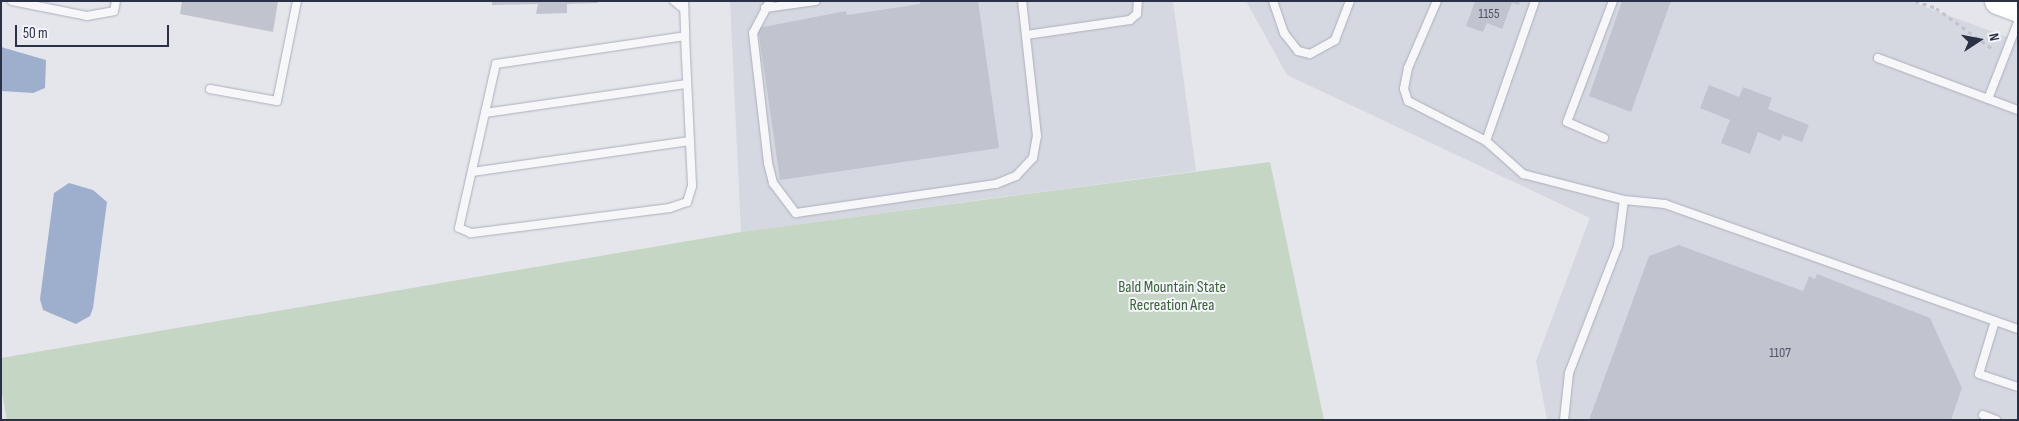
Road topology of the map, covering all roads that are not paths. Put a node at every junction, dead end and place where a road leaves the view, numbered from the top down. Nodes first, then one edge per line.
1 (12, 1) edge
2 (116, 1) edge
3 (297, 1) edge
4 (674, 1) edge
5 (816, 1) edge
6 (1022, 1) edge
7 (1138, 1) edge
8 (1273, 1) edge
9 (1350, 1) edge
10 (1437, 1) edge
11 (1536, 1) edge
12 (1613, 1) edge
13 (684, 5) edge
14 (767, 5) edge
15 (2010, 8) edge
16 (1026, 35) junction
17 (685, 36) junction
18 (1878, 58) dead end
19 (688, 84) junction
20 (210, 89) dead end
21 (1988, 100) junction
22 (2018, 110) edge
23 (485, 113) junction
24 (1604, 138) dead end
25 (690, 141) junction
26 (1486, 141) junction
27 (472, 172) junction
28 (1624, 200) junction
29 (1994, 321) junction
30 (2018, 329) edge
31 (2018, 388) edge
32 (1983, 415) dead end
33 (1564, 420) edge
34 (1996, 420) edge

1 - 2 lane
3 - 20 lane
4 - 13 lane
5 - 14 lane
6 - 16 lane
7 - 16 lane
8 - 9 lane
10 - 26 lane
11 - 26 lane
12 - 24 lane
13 - 17 lane
14 - 16 lane
15 - 21 lane
17 - 19 lane
17 - 23 lane
18 - 21 lane
19 - 23 lane
19 - 25 lane
21 - 22 lane
23 - 27 lane
25 - 27 lane
25 - 27 lane
26 - 28 lane
28 - 29 lane
28 - 33 lane
29 - 30 lane
29 - 31 lane
32 - 34 lane

